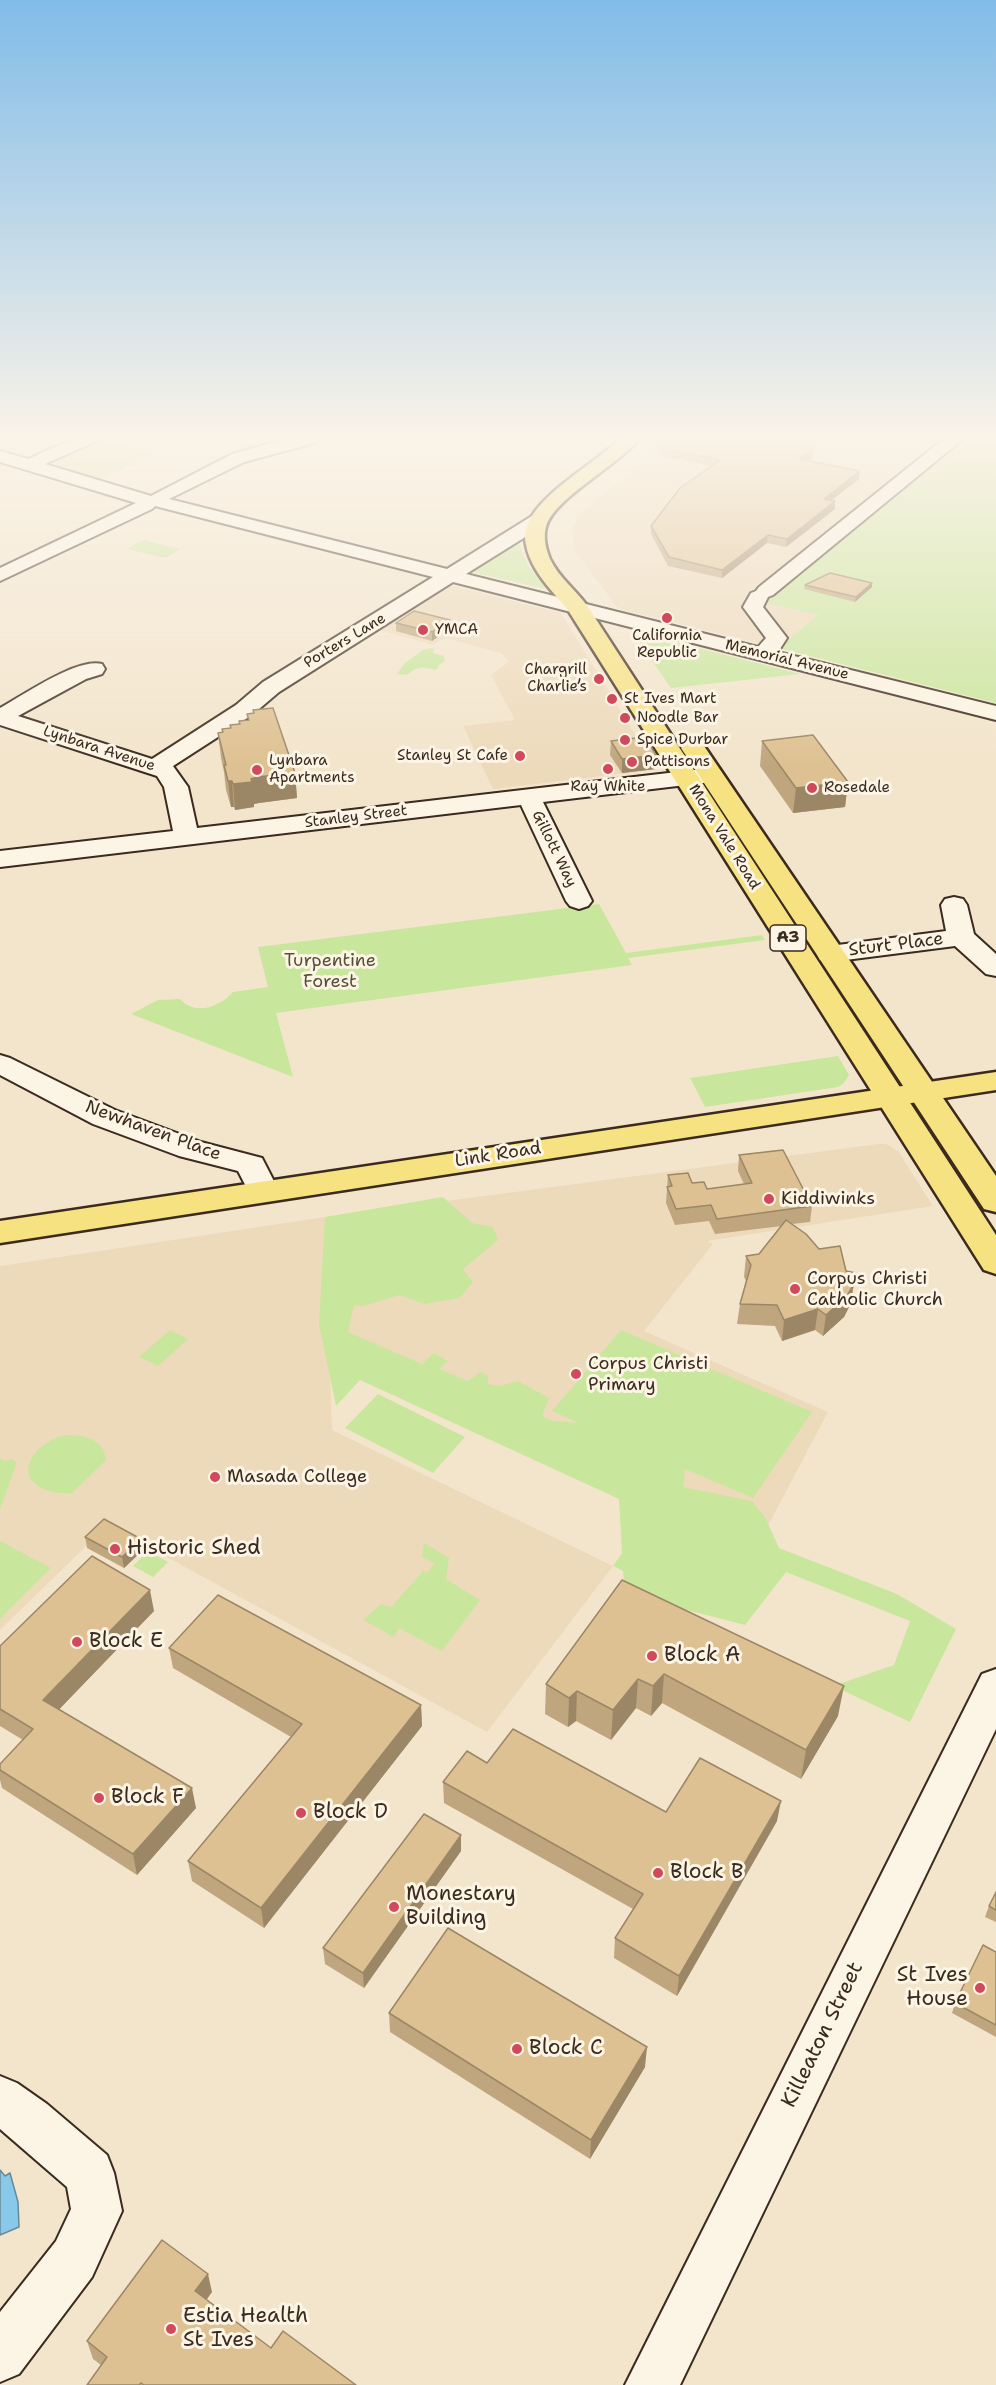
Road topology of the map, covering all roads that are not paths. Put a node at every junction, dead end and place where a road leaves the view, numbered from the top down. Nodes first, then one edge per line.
1 (63, 545) edge
2 (326, 545) edge
3 (499, 545) edge
4 (535, 545) edge
5 (818, 545) edge
6 (0, 576) edge
7 (450, 577) junction
8 (578, 578) dead end
9 (577, 607) junction
10 (603, 613) junction
11 (753, 651) junction
12 (94, 669) dead end
13 (996, 713) edge
14 (0, 717) edge
15 (155, 767) junction
16 (699, 777) junction
17 (529, 797) junction
18 (186, 837) junction
19 (0, 859) edge
20 (579, 901) dead end
21 (954, 905) dead end
22 (962, 937) junction
23 (830, 954) junction
24 (996, 968) edge
25 (0, 1064) edge
26 (996, 1081) edge
27 (912, 1103) junction
28 (996, 1103) edge
29 (263, 1191) junction
30 (996, 1201) edge
31 (0, 1232) edge
32 (0, 1246) edge
33 (996, 1262) edge
34 (996, 1686) edge
35 (0, 2100) edge
36 (0, 2355) edge
37 (652, 2385) edge

1 - 6 street
2 - 7 street, Memorial Avenue
3 - 7 street, Porters Lane
4 - 9 main road, Mona Vale Road / A3
5 - 11 street
7 - 9 street, Memorial Avenue
7 - 15 street, Porters Lane
8 - 10 main road, Mona Vale Road / A3
9 - 10 street, Memorial Avenue
9 - 16 main road, Mona Vale Road / A3
10 - 11 street, Memorial Avenue
10 - 16 main road, Mona Vale Road / A3
11 - 13 street, Memorial Avenue
12 - 14 street
14 - 15 street, Lynbara Avenue
15 - 18 street, Lynbara Avenue
16 - 17 street, Stanley Street
16 - 23 main road, Mona Vale Road / A3
16 - 27 main road, Mona Vale Road / A3
17 - 18 street, Stanley Street
17 - 20 street, Gillott Way
18 - 19 street, Stanley Street
21 - 22 street, Sturt Place
22 - 23 street, Sturt Place
22 - 24 street, Sturt Place
23 - 27 main road, Mona Vale Road / A3
25 - 29 street, Newhaven Place
26 - 27 main road, Link Road
27 - 28 main road, Link Road
27 - 29 main road, Link Road
27 - 30 main road, Mona Vale Road / A3
27 - 32 main road, Link Road
27 - 33 main road, Mona Vale Road / A3
29 - 31 main road, Link Road
34 - 37 street, Killeaton Street
35 - 36 street

